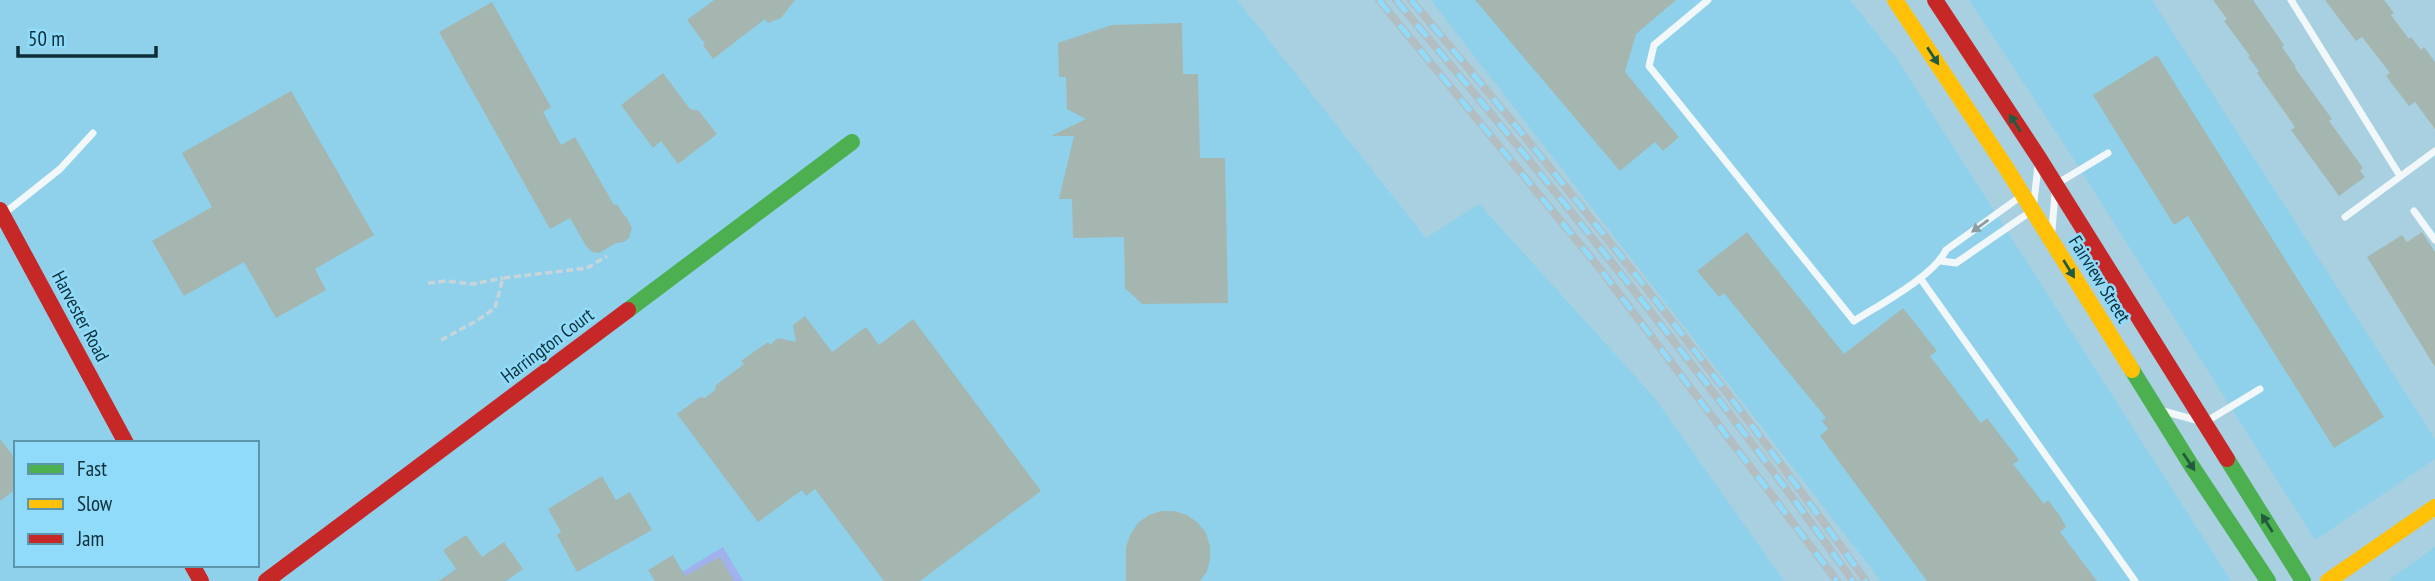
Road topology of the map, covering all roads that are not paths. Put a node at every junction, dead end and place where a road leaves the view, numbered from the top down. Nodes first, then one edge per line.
1 (1708, 0) edge
2 (1895, 0) edge
3 (1936, 0) edge
4 (2291, 0) edge
5 (93, 133) dead end
6 (852, 142) dead end
7 (2435, 151) edge
8 (2108, 153) dead end
9 (2039, 158) junction
10 (2400, 176) junction
11 (2055, 185) junction
12 (2023, 195) junction
13 (2033, 210) junction
14 (2414, 211) dead end
15 (1, 213) edge
16 (2345, 217) dead end
17 (2052, 240) junction
18 (2435, 240) edge
19 (1941, 261) junction
20 (1920, 278) junction
21 (2260, 389) dead end
22 (2156, 409) junction
23 (2204, 422) junction
24 (125, 441) edge
25 (2435, 507) edge
26 (266, 581) edge
27 (2136, 581) edge
28 (2268, 581) edge
29 (2303, 581) edge
30 (2328, 581) edge

1 - 20 lane
2 -> 12 main road, Fairview Street
9 -> 3 main road, Fairview Street
4 - 10 lane
5 - 15 lane
6 - 26 main road, Harrington Court
7 - 10 lane
8 - 11 lane
9 - 11 main road, Fairview Street
9 - 13 lane
10 - 16 lane
11 - 17 lane
11 - 23 main road, Fairview Street
12 - 13 main road, Fairview Street
12 -> 19 lane
13 - 17 main road, Fairview Street
13 - 19 lane
14 - 18 lane
15 - 24 main road, Harvester Road
17 -> 22 main road, Fairview Street
19 - 20 lane
20 - 27 lane
21 - 23 lane
22 - 23 lane
22 -> 28 main road, Fairview Street
29 -> 23 main road, Fairview Street
25 - 30 main road

